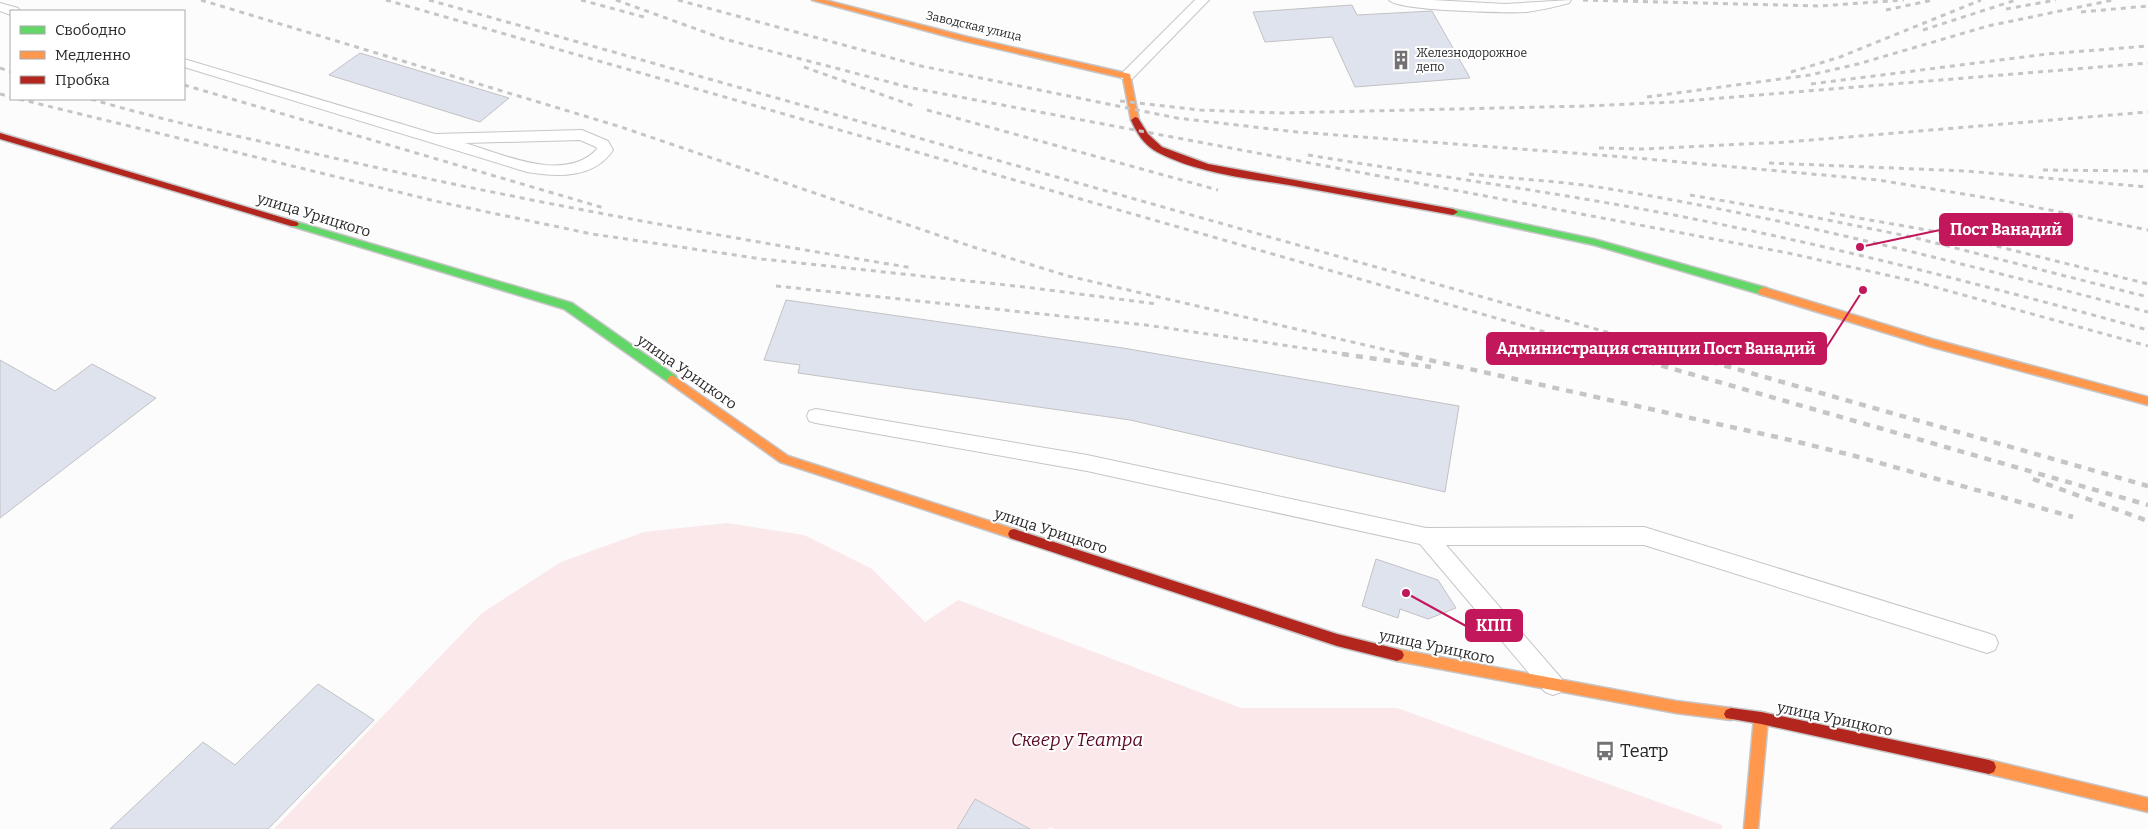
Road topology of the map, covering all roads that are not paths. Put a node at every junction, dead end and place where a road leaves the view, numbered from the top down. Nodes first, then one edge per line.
1 (816, 0) edge
2 (1202, 0) edge
3 (1396, 0) edge
4 (1564, 0) edge
5 (185, 63) edge
6 (1127, 76) junction
7 (0, 136) edge
8 (435, 139) junction
9 (2148, 401) edge
10 (816, 416) dead end
11 (1426, 536) junction
12 (1988, 643) dead end
13 (1553, 685) junction
14 (1761, 718) junction
15 (2148, 804) edge
16 (1751, 829) edge

1 - 6 street, Заводская улица
2 - 6 lane
3 - 4 lane
5 - 8 lane
6 - 9 street
7 - 13 street, улица Урицкого
8 - 8 lane
10 - 11 lane
11 - 12 lane
11 - 13 lane
13 - 14 street, улица Урицкого
14 - 15 street, улица Урицкого
14 - 16 street

